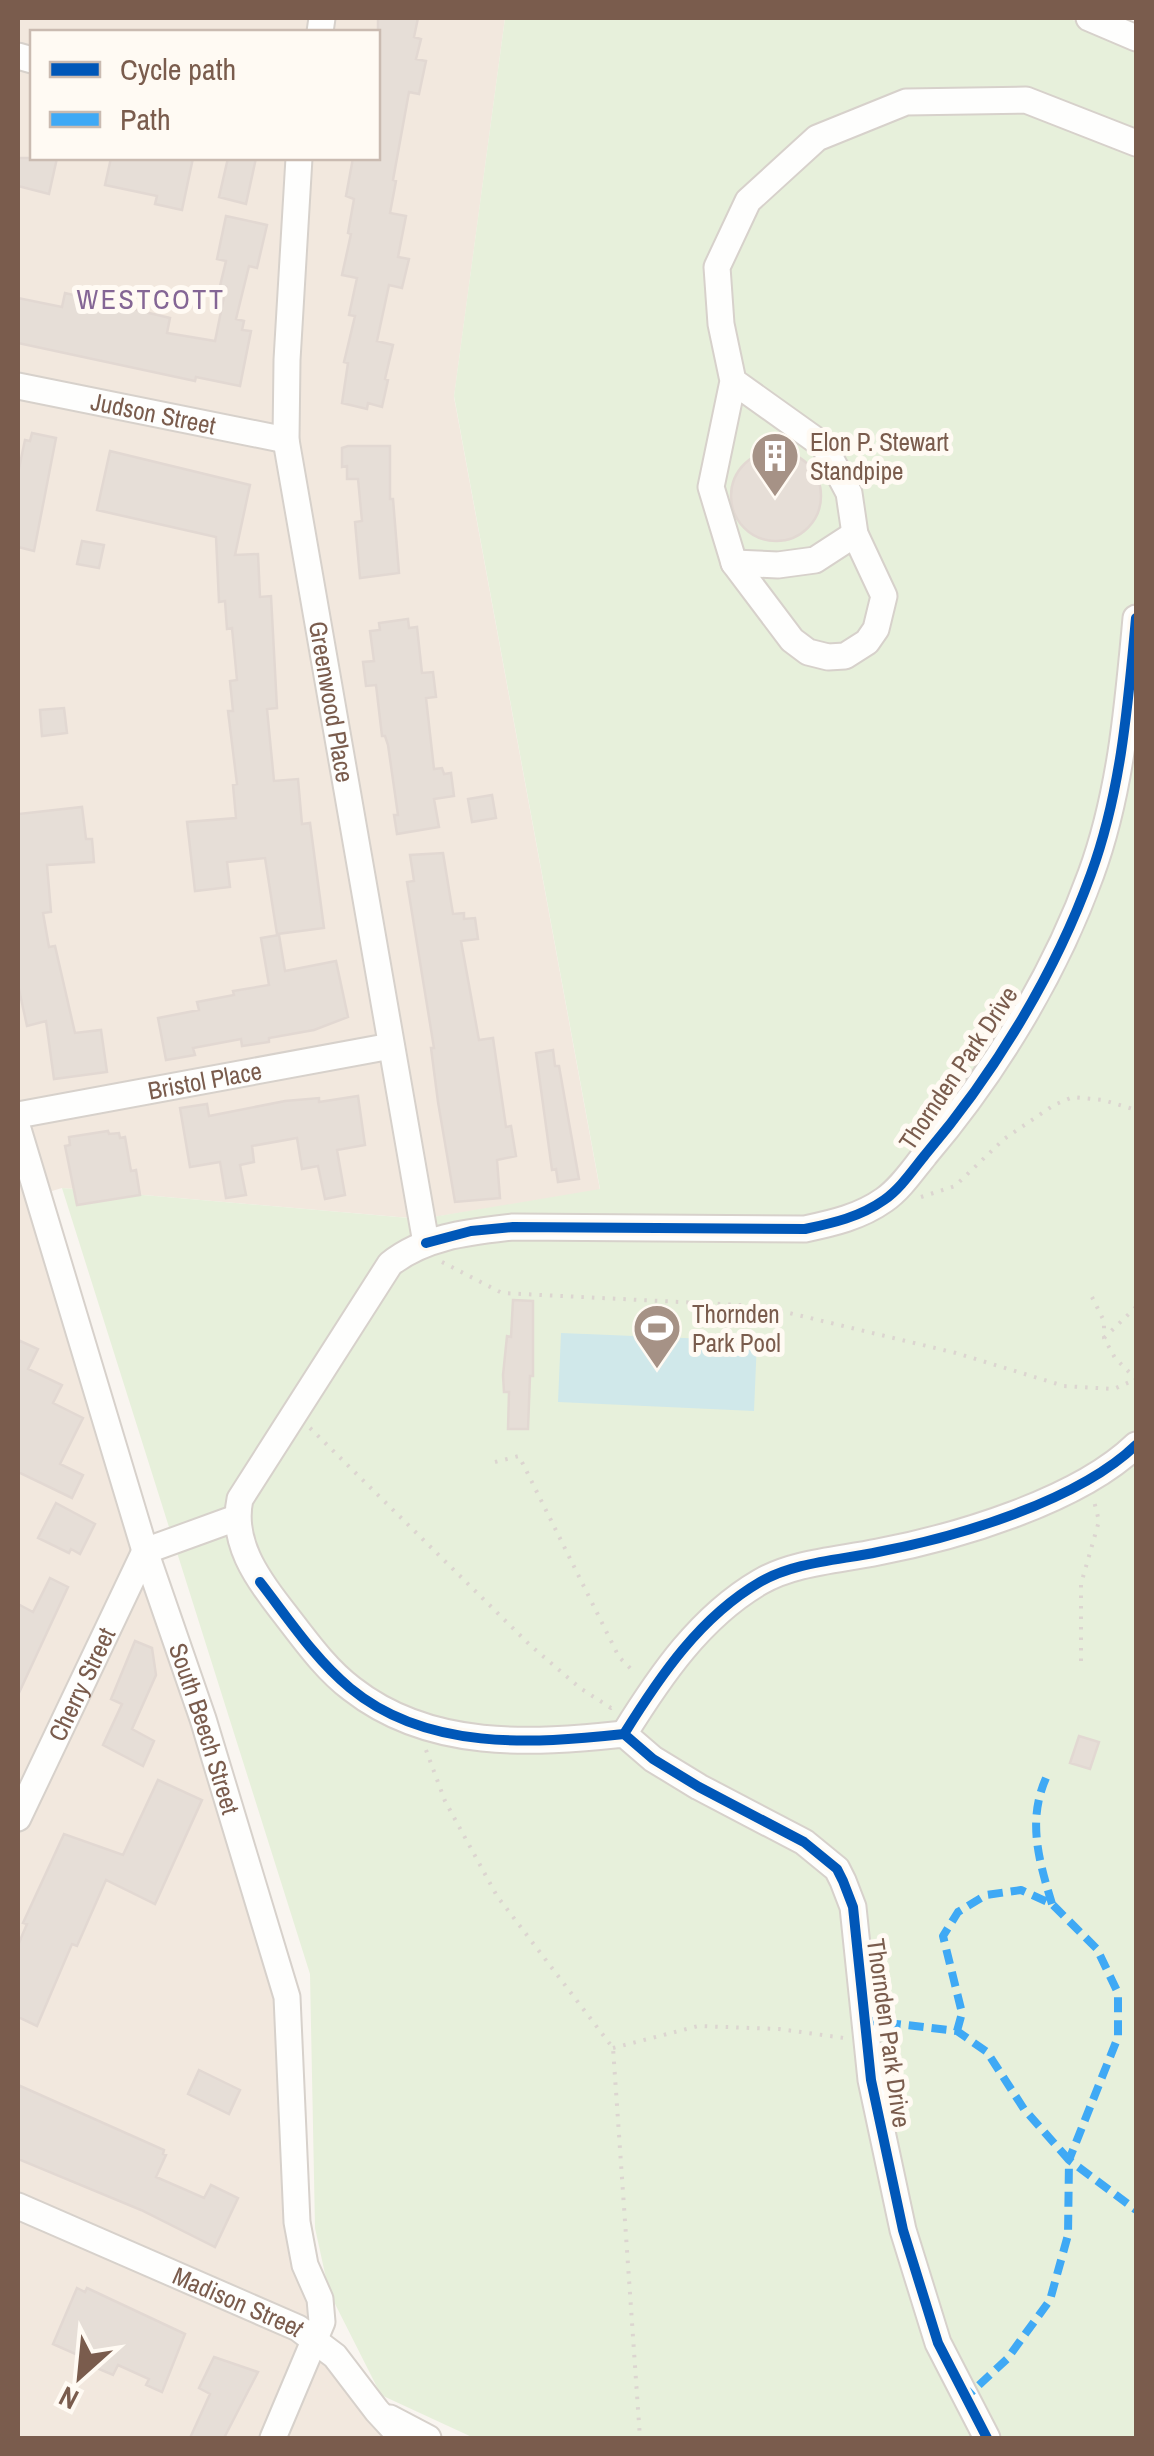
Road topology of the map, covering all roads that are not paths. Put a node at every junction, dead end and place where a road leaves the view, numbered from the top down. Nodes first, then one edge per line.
1 (1088, 18) edge
2 (1136, 38) edge
3 (1136, 143) edge
4 (298, 160) edge
5 (733, 380) junction
6 (18, 386) edge
7 (286, 440) junction
8 (855, 534) junction
9 (734, 563) junction
10 (1136, 618) edge
11 (391, 1046) junction
12 (18, 1115) edge
13 (18, 1129) edge
14 (433, 1252) junction
15 (1136, 1445) edge
16 (236, 1518) junction
17 (144, 1550) junction
18 (624, 1734) junction
19 (18, 1818) edge
20 (18, 2206) edge
21 (316, 2340) junction
22 (376, 2412) junction
23 (272, 2438) edge
24 (402, 2438) edge
25 (428, 2438) edge
26 (987, 2438) edge

1 - 2 street
3 - 5 street
4 - 7 street, Greenwood Place
5 - 8 street
5 - 9 street
6 - 7 street, Judson Street
7 - 11 street, Greenwood Place
8 - 9 street
8 - 9 street
10 - 14 street, Thornden Park Drive
11 - 12 street, Bristol Place
11 - 14 street, Greenwood Place
13 - 17 street, South Beech Street
14 - 16 street, Thornden Park Drive
15 - 18 street
16 - 17 street
16 - 18 street
17 - 19 street, Cherry Street
17 - 21 street, South Beech Street
18 - 26 street, Thornden Park Drive
20 - 21 street, Madison Street
21 - 22 street, Madison Street
21 - 23 street
22 - 24 street
22 - 25 street, Madison Street

